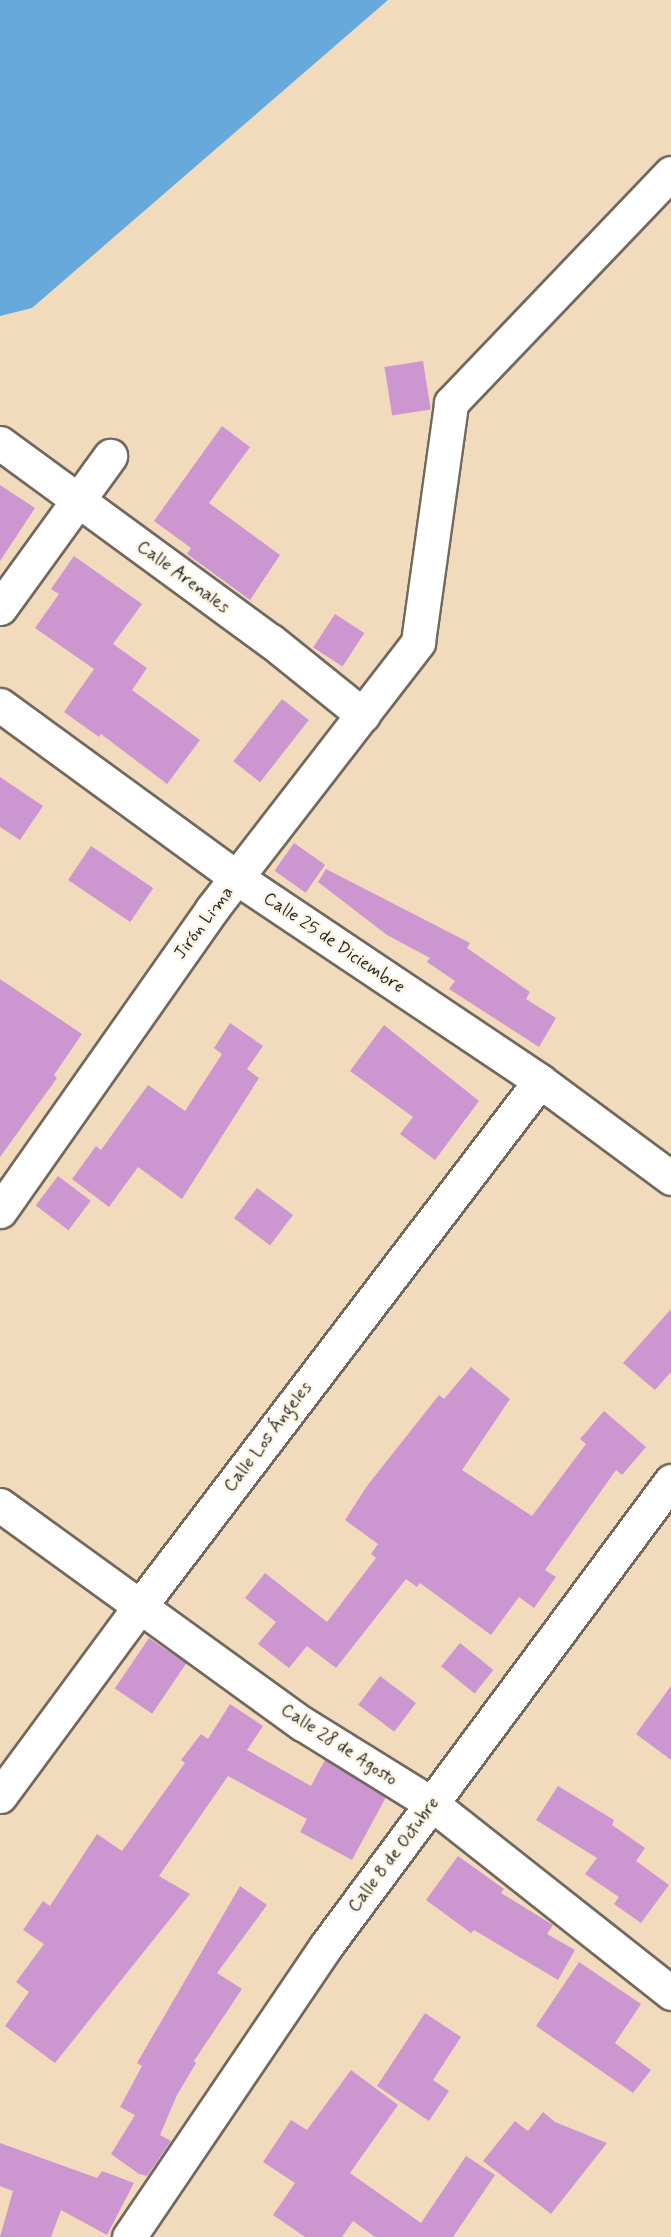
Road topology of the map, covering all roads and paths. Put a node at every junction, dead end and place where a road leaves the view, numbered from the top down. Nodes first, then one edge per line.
1 (671, 173) edge
2 (0, 443) edge
3 (110, 456) dead end
4 (78, 500) junction
5 (0, 608) edge
6 (0, 705) edge
7 (363, 715) junction
8 (237, 878) junction
9 (540, 1081) junction
10 (671, 1178) edge
11 (0, 1211) edge
12 (671, 1481) edge
13 (0, 1505) edge
14 (140, 1606) junction
15 (0, 1796) edge
16 (432, 1804) junction
17 (671, 1994) edge
18 (129, 2237) edge

1 - 7 street, Jirón Lima
2 - 4 street, Calle Arenales
3 - 4 street
4 - 5 street
4 - 7 street, Calle Arenales
6 - 8 street, Calle 25 de Diciembre
7 - 8 street, Jirón Lima
8 - 9 street, Calle 25 de Diciembre
8 - 11 street, Jirón Lima
9 - 10 street, Calle 25 de Diciembre
9 - 14 street, Calle Los Ángeles
12 - 16 street, Calle 8 de Octubre
13 - 14 street, Calle 28 de Agosto
14 - 15 street, Calle Los Ángeles
14 - 16 street, Calle 28 de Agosto
16 - 17 street, Calle 28 de Agosto
16 - 18 street, Calle 8 de Octubre

